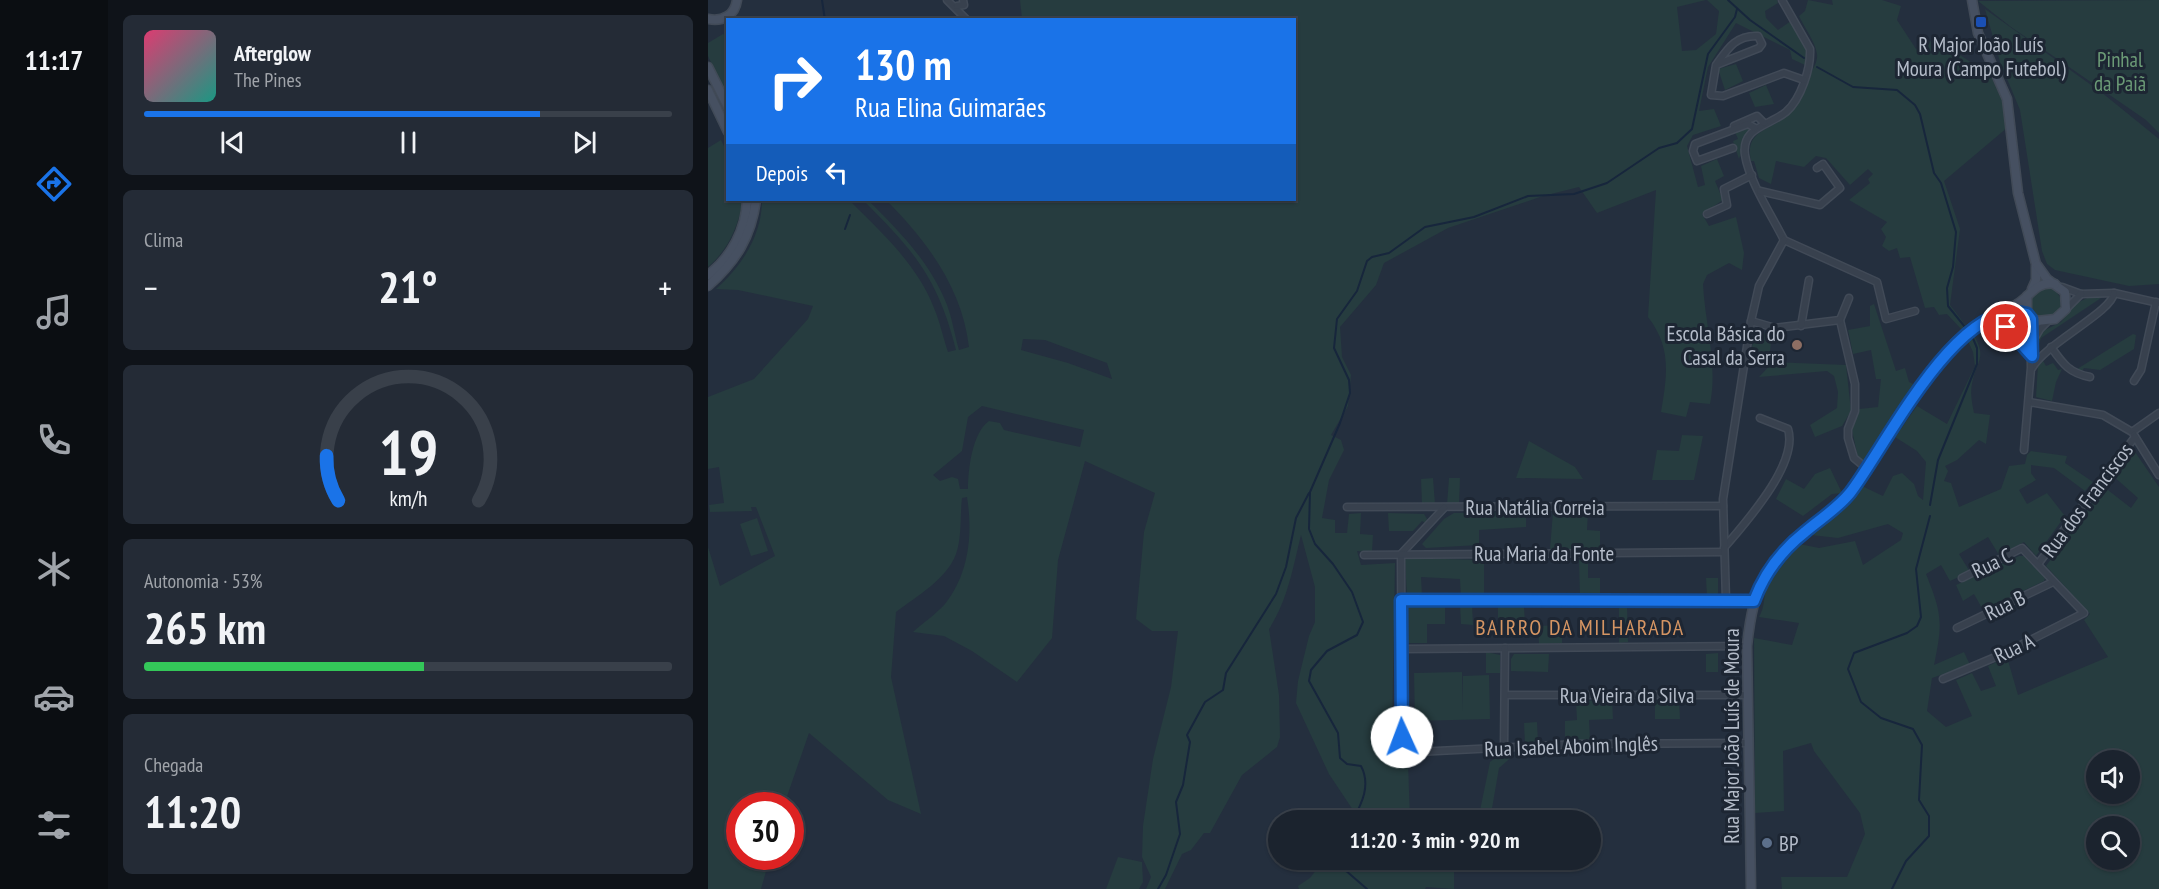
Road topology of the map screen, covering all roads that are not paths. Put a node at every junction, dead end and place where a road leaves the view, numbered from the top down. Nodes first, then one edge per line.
1 (737, 0) edge
2 (947, 0) edge
3 (963, 0) edge
4 (1782, 0) edge
5 (1972, 0) edge
6 (957, 6) junction
7 (966, 18) edge
8 (708, 19) edge
9 (1716, 65) junction
10 (708, 67) edge
11 (1804, 80) junction
12 (708, 90) edge
13 (726, 103) edge
14 (1764, 123) junction
15 (726, 128) edge
16 (1755, 128) junction
17 (1726, 131) junction
18 (1733, 147) dead end
19 (1817, 168) dead end
20 (1752, 175) junction
21 (1760, 191) junction
22 (747, 201) edge
23 (756, 201) edge
24 (1707, 214) dead end
25 (1784, 240) junction
26 (2036, 264) junction
27 (708, 275) edge
28 (1809, 280) dead end
29 (2057, 285) junction
30 (708, 286) edge
31 (2029, 292) junction
32 (2114, 293) junction
33 (2081, 294) junction
34 (1849, 298) dead end
35 (2157, 302) edge
36 (2066, 309) junction
37 (1915, 311) dead end
38 (2028, 315) junction
39 (1993, 316) junction
40 (1840, 320) junction
41 (1751, 321) junction
42 (2048, 321) junction
43 (1801, 326) junction
44 (2006, 327) dead end
45 (2032, 345) junction
46 (2051, 347) junction
47 (2032, 356) junction
48 (2031, 368) junction
49 (2090, 377) dead end
50 (2134, 381) dead end
51 (2028, 402) junction
52 (2159, 413) edge
53 (1760, 418) dead end
54 (2133, 434) junction
55 (2024, 450) dead end
56 (1866, 468) junction
57 (2159, 475) edge
58 (1723, 506) junction
59 (1347, 507) dead end
60 (1444, 508) junction
61 (1724, 550) junction
62 (1401, 554) junction
63 (1364, 555) dead end
64 (2038, 564) junction
65 (1962, 578) dead end
66 (2053, 582) junction
67 (1401, 600) junction
68 (1726, 600) junction
69 (1754, 601) junction
70 (1957, 628) dead end
71 (1748, 646) junction
72 (1505, 648) junction
73 (1401, 649) junction
74 (1942, 679) dead end
75 (1507, 695) junction
76 (1748, 695) junction
77 (1748, 743) junction
78 (1504, 748) junction
79 (1751, 889) edge

1 - 8 street
2 - 6 street
3 - 6 street
4 - 11 street
5 - 26 street
6 - 7 street
9 - 9 street
9 - 11 street
10 - 13 street
11 - 14 street
12 - 15 street
14 - 16 street
14 - 17 street
16 - 17 street
16 - 20 street
17 - 18 street
19 - 21 street
20 - 21 street
20 - 24 street
21 - 25 street
22 - 27 street
23 - 30 street
25 - 37 street
25 - 41 street
26 - 29 street
26 - 31 street
28 - 43 street
29 - 31 street
29 - 33 street
29 - 36 street
31 - 38 street
31 - 39 street, Rua Major João Luís de Moura
32 - 33 street
32 - 35 street
32 - 46 street
33 - 36 street
34 - 40 street
35 - 50 street
36 - 42 street
38 - 39 street, Rua Major João Luís de Moura
38 - 42 street
38 - 45 street
39 - 56 street, Rua Major João Luís de Moura
40 - 43 street
40 - 56 street
41 - 43 street
41 - 58 street
42 - 45 street
44 - 47 street
45 - 47 street
46 - 48 street
46 - 49 street
47 - 48 street
48 - 51 street
51 - 54 street
51 - 55 street
52 - 54 street, Rua dos Franciscos
53 - 61 street
54 - 57 street
54 - 64 street, Rua dos Franciscos
56 - 69 street, Rua Major João Luís de Moura
58 - 60 street, Rua Natália Correia
58 - 61 street
59 - 60 street, Rua Natália Correia
60 - 62 street
61 - 62 street, Rua Maria da Fonte
61 - 68 street
62 - 63 street, Rua Maria da Fonte
62 - 67 street
64 - 65 street, Rua C
64 - 66 street
66 - 70 street, Rua B
66 - 74 street, Rua A
67 - 68 street
67 - 73 street
68 - 69 street
69 - 71 street, Rua Major João Luís de Moura
71 - 72 street
71 - 76 street, Rua Major João Luís de Moura
72 - 73 street
72 - 75 street
73 - 78 street, Rua Isabel Aboim Inglês
75 - 76 street, Rua Vieira da Silva
75 - 78 street
76 - 77 street, Rua Major João Luís de Moura
77 - 78 street, Rua Isabel Aboim Inglês
77 - 79 street, Rua Major João Luís de Moura

